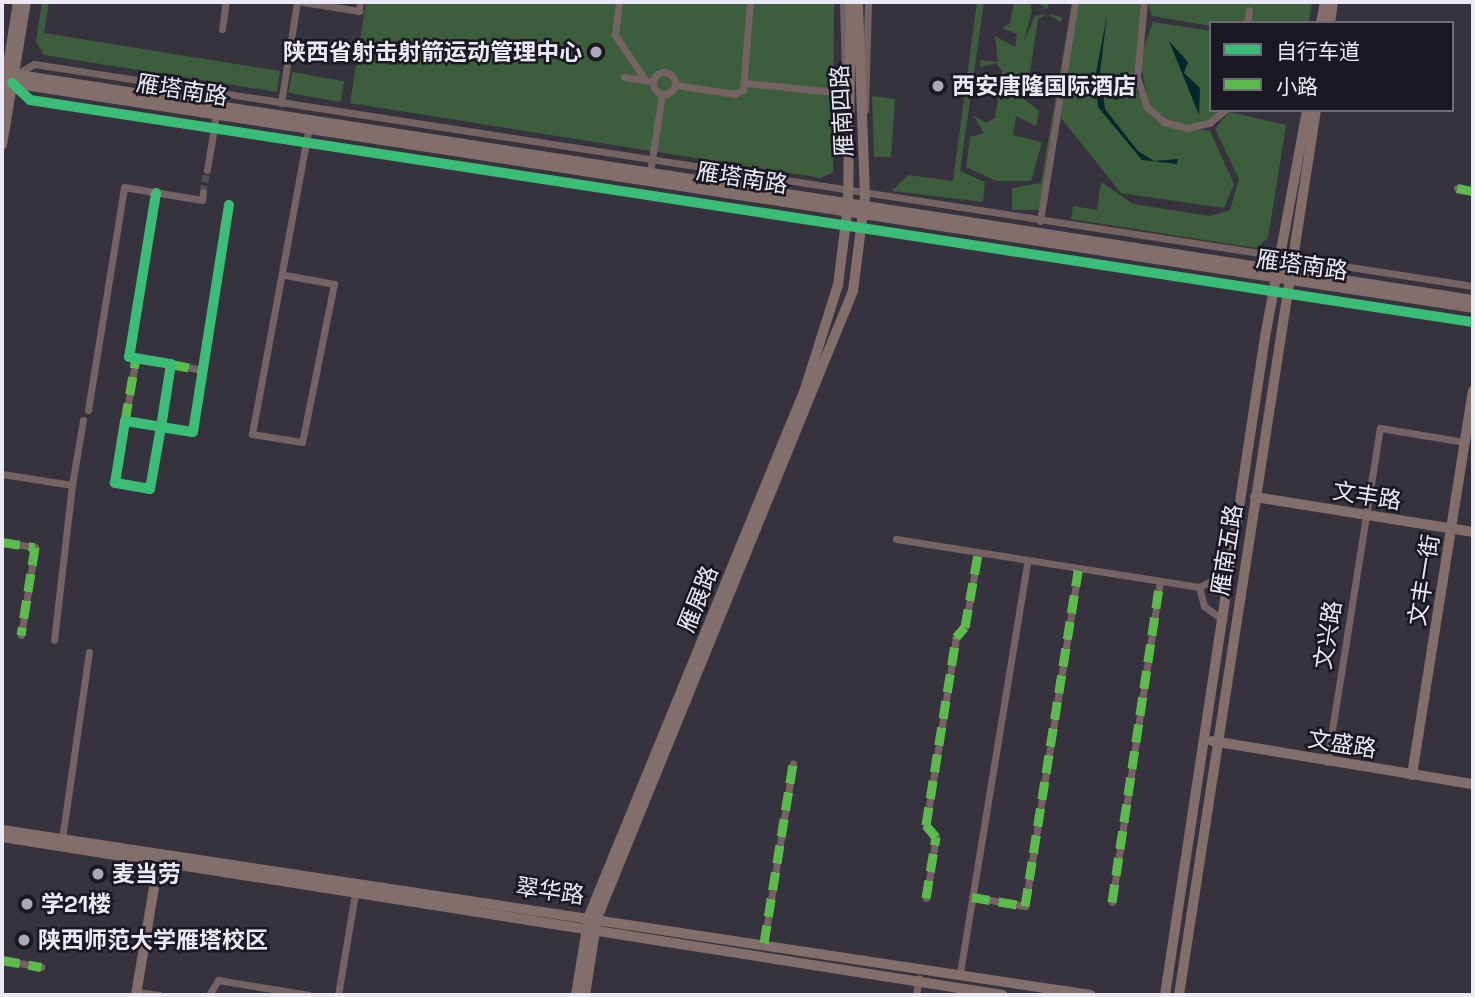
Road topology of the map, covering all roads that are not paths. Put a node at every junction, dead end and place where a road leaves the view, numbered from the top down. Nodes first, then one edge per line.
1 (18, 2) edge
2 (26, 2) edge
3 (226, 2) edge
4 (297, 2) edge
5 (303, 2) edge
6 (360, 2) edge
7 (619, 2) edge
8 (750, 2) edge
9 (843, 2) edge
10 (851, 2) edge
11 (858, 2) edge
12 (868, 2) edge
13 (1075, 2) edge
14 (1144, 2) edge
15 (1325, 2) edge
16 (1333, 2) edge
17 (1249, 10) dead end
18 (1247, 21) edge
19 (1321, 21) edge
20 (1330, 21) edge
21 (222, 29) dead end
22 (624, 77) dead end
23 (10, 78) junction
24 (649, 81) junction
25 (746, 83) junction
26 (675, 85) junction
27 (843, 93) junction
28 (662, 94) junction
29 (2, 103) edge
30 (281, 103) junction
31 (1223, 112) edge
32 (1307, 112) edge
33 (1316, 112) edge
34 (216, 115) junction
35 (848, 121) junction
36 (863, 121) junction
37 (309, 125) junction
38 (214, 129) junction
39 (306, 143) junction
40 (2, 145) edge
41 (651, 162) junction
42 (207, 170) tunnel mouth
43 (649, 175) junction
44 (1457, 188) dead end
45 (1473, 191) edge
46 (203, 192) dead end
47 (156, 193) junction
48 (848, 194) junction
49 (865, 196) junction
50 (229, 205) dead end
51 (848, 210) junction
52 (864, 214) junction
53 (1040, 221) junction
54 (1069, 225) junction
55 (846, 228) junction
56 (862, 230) junction
57 (1065, 250) junction
58 (1279, 259) junction
59 (1294, 261) junction
60 (285, 275) junction
61 (1275, 282) junction
62 (1291, 284) junction
63 (1473, 286) edge
64 (1473, 300) edge
65 (1473, 308) edge
66 (1473, 322) edge
67 (136, 358) junction
68 (171, 364) junction
69 (203, 370) junction
70 (1473, 391) edge
71 (88, 410) dead end
72 (83, 420) dead end
73 (125, 421) junction
74 (161, 427) junction
75 (1465, 442) junction
76 (2, 474) edge
77 (72, 485) junction
78 (1255, 497) junction
79 (1367, 515) junction
80 (1452, 528) junction
81 (1473, 532) edge
82 (896, 539) dead end
83 (2, 542) edge
84 (978, 554) junction
85 (1027, 563) junction
86 (1078, 570) junction
87 (1230, 571) junction
88 (1160, 582) junction
89 (1199, 587) junction
90 (1223, 620) junction
91 (21, 635) dead end
92 (54, 640) dead end
93 (89, 652) dead end
94 (1205, 740) junction
95 (1218, 742) junction
96 (1327, 762) junction
97 (793, 763) dead end
98 (1412, 775) junction
99 (1473, 785) edge
100 (2, 830) edge
101 (2, 837) edge
102 (62, 839) junction
103 (159, 858) junction
104 (355, 893) junction
105 (972, 897) junction
106 (926, 898) dead end
107 (1112, 902) dead end
108 (593, 917) junction
109 (591, 930) junction
110 (764, 943) junction
111 (2, 960) edge
112 (41, 967) dead end
113 (921, 967) junction
114 (960, 973) junction
115 (918, 981) junction
116 (1025, 990) edge
117 (136, 993) edge
118 (159, 995) edge
119 (209, 995) edge
120 (309, 995) edge
121 (338, 995) edge
122 (576, 995) edge
123 (585, 995) edge
124 (916, 995) edge
125 (1003, 995) edge
126 (1091, 995) edge
127 (1165, 995) edge
128 (1179, 995) edge

1 - 23 main road
2 - 23 main road
3 - 21 street
4 - 30 street
5 - 6 street
7 - 24 street
8 - 25 street
9 - 27 street
10 - 35 main road, 雁南四路
11 - 36 main road, 雁南四路
12 - 36 street
13 - 53 street
14 - 31 street
15 - 19 main road
16 - 20 main road
17 - 18 street
22 - 24 street
23 - 29 main road
23 - 30 street
23 - 34 main road, 雁塔南路
23 - 37 main road, 雁塔南路
23 - 38 street
23 - 40 main road
24 - 26 street
24 - 28 street
25 - 26 street
25 - 27 street
26 - 28 street
27 - 35 street
28 - 41 street
30 - 41 street
32 - 58 main road, 雁南五路
33 - 59 main road, 雁南五路
34 - 37 main road, 雁塔南路
34 - 38 street
35 - 48 main road, 雁南四路
36 - 49 main road, 雁南四路
37 - 39 street
37 - 43 main road, 雁塔南路
37 - 51 main road, 雁塔南路
38 - 39 street
38 - 42 street
39 - 55 street
39 - 60 street
41 - 43 street
41 - 48 street
43 - 51 main road, 雁塔南路
44 - 45 street
46 - 47 street
47 - 67 street
47 - 71 street
48 - 49 street
48 - 51 main road, 雁南四路
49 - 52 main road, 雁南四路
49 - 53 street
50 - 69 street
51 - 52 main road, 雁塔南路
51 - 55 main road, 雁展路
52 - 56 main road, 雁展路
52 - 57 main road, 雁塔南路
53 - 54 street
54 - 57 street
54 - 58 street
55 - 56 street
55 - 108 main road, 雁展路
56 - 57 street
56 - 108 main road, 雁展路
57 - 61 main road, 雁塔南路
57 - 61 street
58 - 59 street
58 - 61 main road, 雁南五路
59 - 62 main road, 雁南五路
59 - 63 street
60 - 60 street
61 - 62 main road, 雁塔南路
61 - 87 main road, 雁南五路
62 - 64 main road, 雁塔南路
62 - 65 main road, 雁塔南路
62 - 66 street
62 - 78 main road, 雁南五路
67 - 68 street
67 - 73 street
68 - 69 street
68 - 74 street
69 - 74 street
70 - 75 main road, 文丰一街
72 - 77 street
73 - 74 street
73 - 74 street
75 - 79 street, 文兴路
75 - 80 main road, 文丰一街
76 - 77 street
77 - 92 street
78 - 79 main road, 文丰路
78 - 95 main road, 雁南五路
79 - 80 main road, 文丰路
79 - 96 street, 文兴路
80 - 81 main road, 文丰路
80 - 98 main road, 文丰一街
82 - 84 street
83 - 91 street
84 - 85 street
84 - 106 street
85 - 86 street
85 - 105 street
86 - 88 street
86 - 105 street
87 - 89 street
87 - 90 main road, 雁南五路
88 - 89 street
88 - 107 street
89 - 90 street
90 - 94 main road, 雁南五路
93 - 102 street
94 - 95 main road, 文盛路
94 - 127 main road, 雁南五路
95 - 96 main road, 文盛路
95 - 128 main road, 雁南五路
96 - 98 main road, 文盛路
97 - 110 street
98 - 99 main road, 文盛路
100 - 102 main road, 翠华路
101 - 103 main road, 翠华路
102 - 103 main road, 翠华路
103 - 104 main road, 翠华路
103 - 108 main road, 翠华路
103 - 117 main road
104 - 109 main road, 翠华路
104 - 121 street
105 - 114 street
108 - 109 main road, 雁展路
108 - 110 main road, 翠华路
109 - 115 main road, 翠华路
109 - 122 main road, 雁展路
109 - 123 main road, 雁展路
110 - 113 main road, 翠华路
111 - 112 street
113 - 114 main road, 翠华路
113 - 115 street
114 - 116 main road, 翠华路
115 - 124 street
115 - 125 main road, 翠华路
116 - 126 main road, 翠华路
117 - 118 street
119 - 120 street

